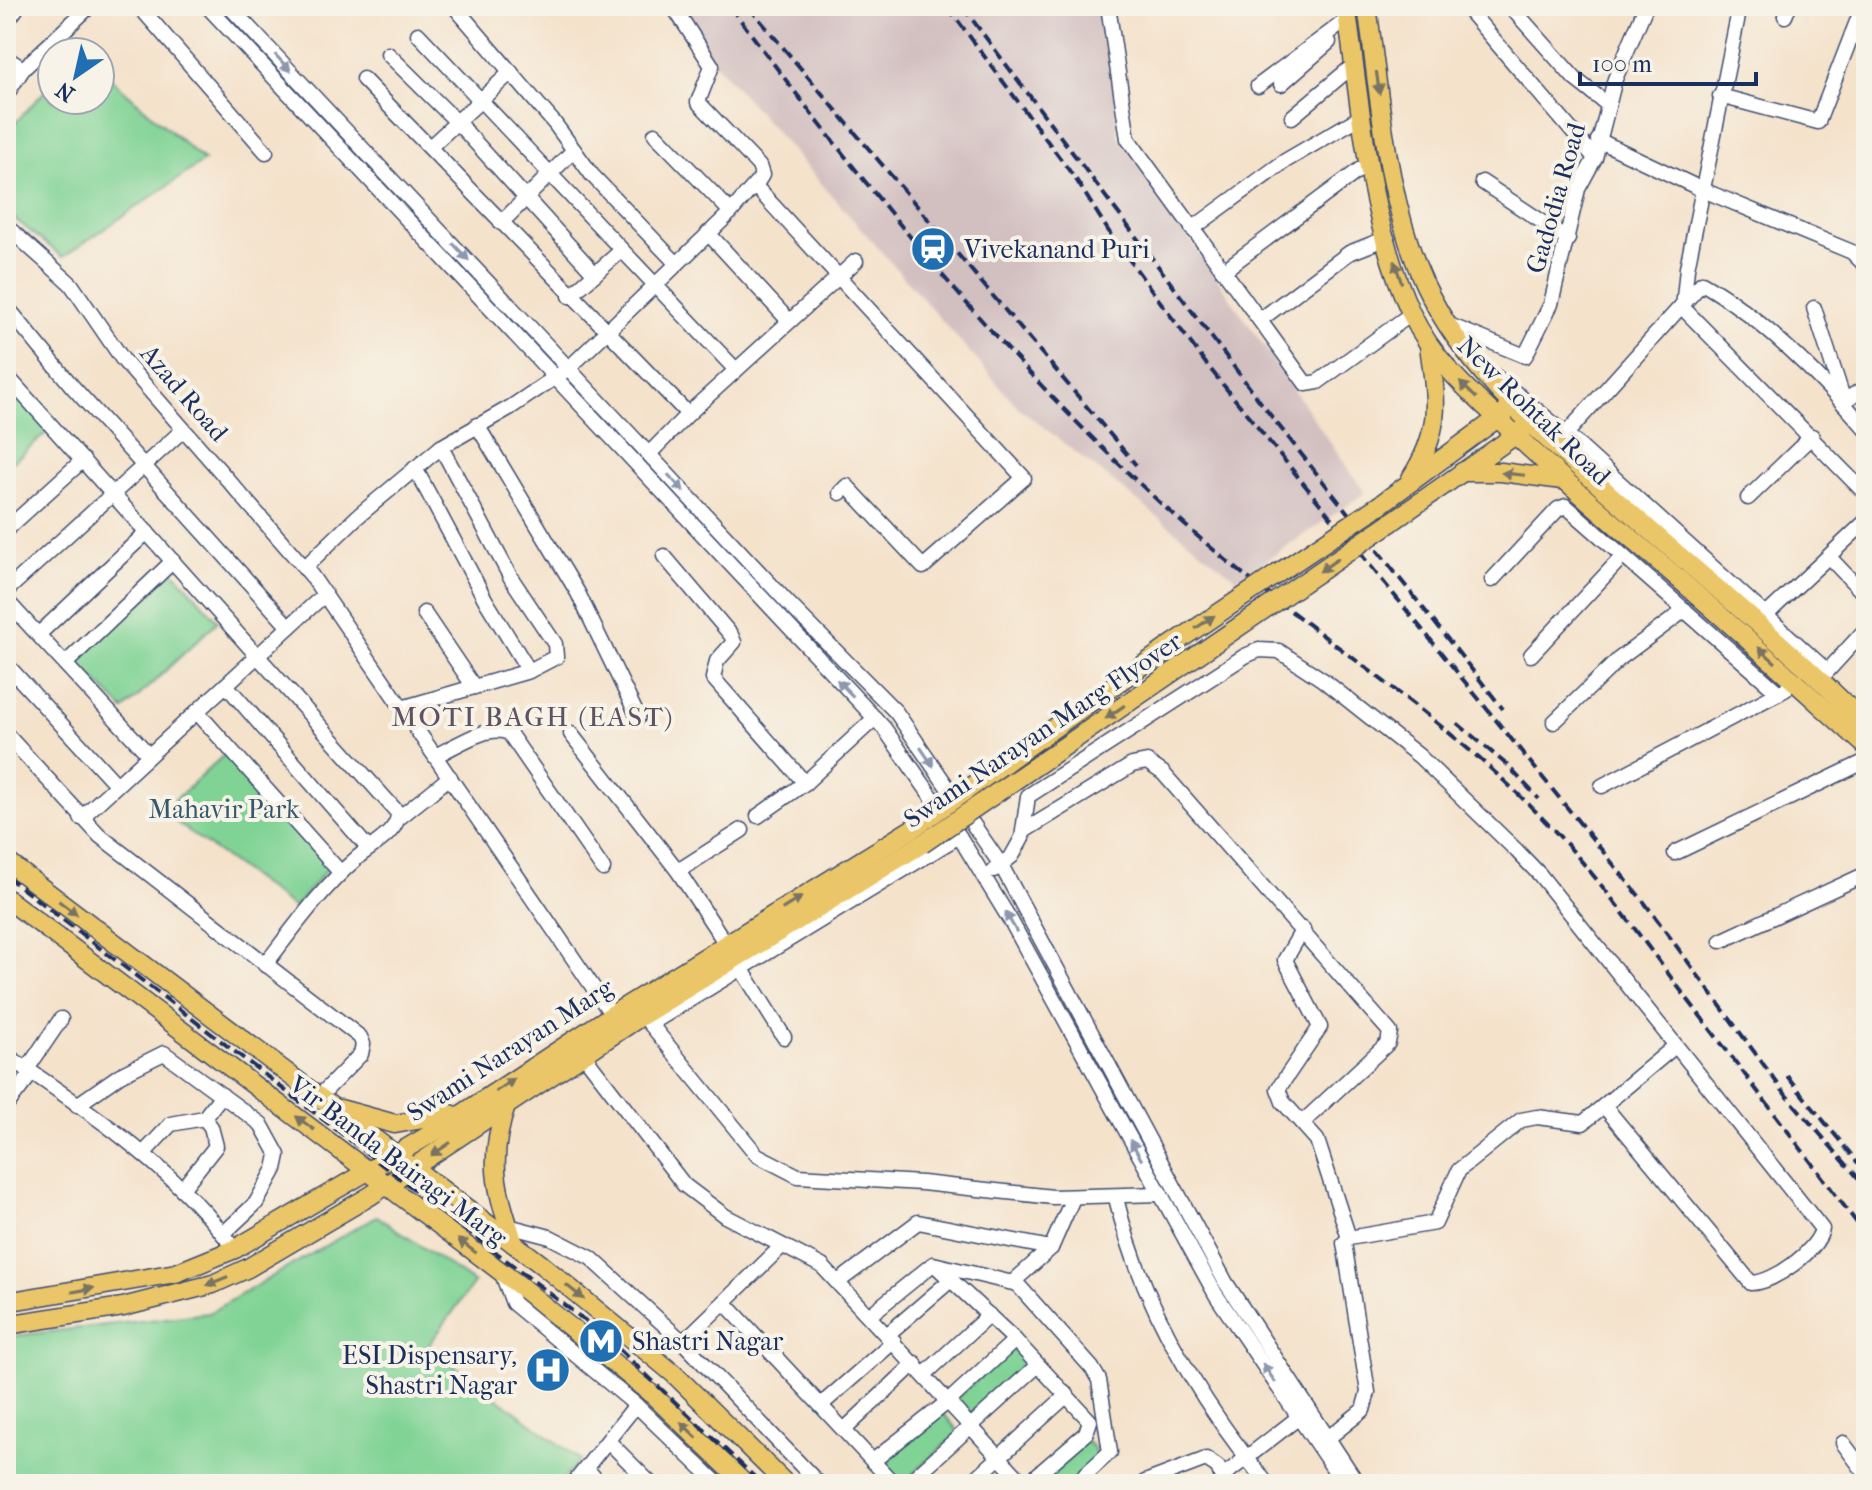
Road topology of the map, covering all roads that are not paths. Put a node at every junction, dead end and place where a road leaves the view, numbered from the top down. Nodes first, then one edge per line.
1 (18, 6) edge
2 (90, 6) edge
3 (139, 6) edge
4 (207, 6) edge
5 (229, 6) edge
6 (454, 6) edge
7 (673, 6) edge
8 (1108, 6) edge
9 (1367, 6) edge
10 (1465, 6) edge
11 (1510, 6) edge
12 (1646, 6) edge
13 (1740, 6) edge
14 (1863, 6) edge
15 (1348, 16) edge
16 (6, 23) edge
17 (418, 34) dead end
18 (388, 54) dead end
19 (6, 58) edge
20 (1355, 64) junction
21 (23, 69) junction
22 (511, 72) junction
23 (363, 79) dead end
24 (1281, 84) dead end
25 (1258, 86) dead end
26 (6, 95) edge
27 (1720, 96) junction
28 (479, 100) junction
29 (1607, 104) junction
30 (1362, 116) junction
31 (1292, 117) dead end
32 (457, 122) junction
33 (655, 134) dead end
34 (1598, 140) junction
35 (430, 147) junction
36 (574, 150) junction
37 (266, 152) dead end
38 (1595, 158) junction
39 (1370, 162) junction
40 (551, 175) junction
41 (1482, 182) dead end
42 (755, 186) junction
43 (1703, 190) junction
44 (527, 199) junction
45 (731, 212) junction
46 (501, 223) junction
47 (6, 226) edge
48 (1192, 229) junction
49 (708, 233) junction
50 (1387, 238) junction
51 (1568, 239) junction
52 (622, 250) junction
53 (856, 261) dead end
54 (677, 264) junction
55 (1866, 266) edge
56 (1223, 271) junction
57 (595, 274) junction
58 (839, 275) junction
59 (656, 284) junction
60 (570, 296) junction
61 (6, 306) edge
62 (1683, 308) junction
63 (1814, 308) dead end
64 (1411, 314) junction
65 (1260, 320) junction
66 (789, 321) junction
67 (1451, 326) junction
68 (607, 332) junction
69 (1429, 342) junction
70 (569, 368) junction
71 (736, 370) junction
72 (6, 375) edge
73 (556, 379) junction
74 (1866, 387) edge
75 (1844, 401) junction
76 (1515, 405) junction
77 (688, 414) junction
78 (1497, 418) junction
79 (1533, 423) junction
80 (477, 425) junction
81 (1866, 429) edge
82 (183, 430) junction
83 (1566, 434) junction
84 (1515, 435) junction
85 (1812, 436) junction
86 (441, 447) junction
87 (649, 454) junction
88 (83, 460) junction
89 (145, 464) junction
90 (415, 468) junction
91 (1462, 472) junction
92 (1563, 480) junction
93 (1406, 486) junction
94 (113, 493) junction
95 (840, 493) dead end
96 (1866, 494) edge
97 (1748, 498) dead end
98 (1866, 521) edge
99 (6, 530) edge
100 (147, 532) junction
101 (664, 556) dead end
102 (1623, 556) junction
103 (1830, 558) junction
104 (173, 561) junction
105 (304, 568) junction
106 (1492, 580) dead end
107 (6, 591) edge
108 (325, 594) junction
109 (1866, 596) edge
110 (6, 600) edge
111 (1685, 610) junction
112 (424, 613) dead end
113 (1765, 616) junction
114 (289, 627) junction
115 (1866, 629) edge
116 (39, 634) junction
117 (259, 655) junction
118 (1531, 655) dead end
119 (6, 664) edge
120 (65, 664) junction
121 (529, 671) junction
122 (1813, 682) junction
123 (226, 685) junction
124 (474, 687) junction
125 (1779, 693) junction
126 (402, 708) junction
127 (197, 712) junction
128 (638, 717) dead end
129 (875, 718) junction
130 (1554, 722) dead end
131 (1866, 724) edge
132 (6, 734) edge
133 (571, 734) dead end
134 (1866, 746) edge
135 (148, 754) junction
136 (435, 756) junction
137 (1866, 761) edge
138 (450, 777) junction
139 (115, 783) junction
140 (805, 783) junction
141 (1602, 786) dead end
142 (758, 816) dead end
143 (81, 818) junction
144 (399, 818) junction
145 (742, 830) dead end
146 (1024, 831) junction
147 (959, 836) junction
148 (917, 837) junction
149 (368, 848) junction
150 (1675, 853) dead end
151 (6, 861) edge
152 (1001, 865) junction
153 (603, 869) dead end
154 (678, 871) junction
155 (340, 872) junction
156 (1866, 874) edge
157 (983, 876) junction
158 (6, 898) edge
159 (1303, 929) junction
160 (1721, 941) dead end
161 (726, 944) junction
162 (265, 965) junction
163 (741, 968) junction
164 (612, 1015) junction
165 (61, 1019) dead end
166 (646, 1019) junction
167 (784, 1037) dead end
168 (1674, 1047) junction
169 (583, 1054) junction
170 (6, 1055) edge
171 (30, 1071) junction
172 (222, 1095) junction
173 (324, 1102) junction
174 (77, 1105) junction
175 (6, 1106) edge
176 (506, 1106) junction
177 (1605, 1107) junction
178 (469, 1109) junction
179 (204, 1118) junction
180 (1303, 1122) junction
181 (143, 1154) junction
182 (394, 1154) junction
183 (413, 1168) junction
184 (367, 1170) junction
185 (387, 1185) junction
186 (182, 1189) junction
187 (1161, 1194) junction
188 (1073, 1198) junction
189 (1116, 1198) junction
190 (223, 1234) junction
191 (511, 1235) junction
192 (1349, 1238) junction
193 (782, 1246) junction
194 (1051, 1248) junction
195 (235, 1249) junction
196 (933, 1264) junction
197 (501, 1271) junction
198 (952, 1279) junction
199 (838, 1282) junction
200 (1013, 1282) junction
201 (6, 1302) edge
202 (725, 1303) junction
203 (870, 1315) junction
204 (989, 1315) junction
205 (6, 1325) edge
206 (891, 1338) junction
207 (1015, 1340) junction
208 (683, 1342) junction
209 (1037, 1366) junction
210 (920, 1368) junction
211 (1067, 1395) junction
212 (950, 1400) junction
213 (636, 1405) junction
214 (821, 1405) junction
215 (1299, 1417) junction
216 (973, 1427) junction
217 (844, 1430) junction
218 (1328, 1438) junction
219 (608, 1441) junction
220 (1843, 1443) dead end
221 (1001, 1457) junction
222 (1245, 1457) junction
223 (873, 1461) junction
224 (586, 1468) junction
225 (1866, 1474) edge
226 (1223, 1480) edge
227 (739, 1482) edge
228 (1144, 1483) edge
229 (573, 1484) edge
230 (600, 1484) edge
231 (651, 1484) edge
232 (718, 1484) edge
233 (786, 1484) edge
234 (819, 1484) edge
235 (894, 1484) edge
236 (907, 1484) edge
237 (970, 1484) edge
238 (1026, 1484) edge
239 (1075, 1484) edge
240 (1267, 1484) edge
241 (1344, 1484) edge
242 (1358, 1484) edge

1 - 16 street
2 - 21 street
3 - 37 street
4 - 73 street
5 -> 70 street
6 - 22 street
7 - 42 street
8 - 48 street
9 -> 67 main road, New Rohtak Road
10 - 38 street
11 - 29 street
12 - 29 street, Gadodia Road
13 - 27 street
14 - 27 street
15 - 20 main road, New Rohtak Road
15 - 24 street
15 - 25 street
17 - 28 street
18 - 32 street
19 - 21 street
20 - 30 main road, New Rohtak Road
20 - 31 street
21 - 26 street
22 - 28 street
22 - 36 street
23 - 35 street
27 - 43 street
28 - 32 street
28 - 40 street
29 - 34 street, Gadodia Road
30 - 39 main road, New Rohtak Road
30 - 48 street
32 - 35 street
32 - 44 street
33 - 45 street
34 - 38 street, Gadodia Road
34 - 43 street
35 - 46 street
36 - 40 street
36 - 54 street
38 - 51 street, Gadodia Road
39 - 50 main road, New Rohtak Road
39 - 56 street
40 - 44 street
40 - 52 street
41 - 51 street
42 - 45 street
42 - 58 street
43 - 55 street
43 - 62 street
44 - 46 street
44 - 57 street
45 - 49 street
46 - 60 street
47 - 82 street, Azad Road
48 - 56 street
49 - 54 street
49 - 66 street
64 -> 50 main road, New Rohtak Road
50 - 65 street
51 - 67 street, Gadodia Road
52 - 57 street
52 - 59 street
53 - 58 street
54 - 59 street
56 - 65 street
57 - 60 street
58 - 66 street
58 - 95 street
59 - 68 street
59 - 71 street
60 - 68 street
61 - 89 street
62 - 75 street
62 - 83 street
62 - 85 street
63 - 75 street
64 - 65 street
64 - 69 main road, New Rohtak Road
66 - 71 street
67 - 76 main road, New Rohtak Road
67 - 83 street
68 - 70 street
68 - 77 street
78 -> 69 main road, New Rohtak Road
69 - 93 main road
70 - 73 street
70 - 87 street
71 - 77 street
72 - 88 street
73 - 80 street
129 -> 73 street
74 - 75 street
75 - 81 street
76 - 78 main road
76 - 79 main road, New Rohtak Road
77 - 87 street
78 - 84 main road, New Rohtak Road
78 - 93 main road
79 - 84 main road
79 - 122 main road, New Rohtak Road
80 - 86 street
80 - 128 street
82 - 89 street
82 - 105 street, Azad Road
83 - 113 street
84 - 91 main road
84 - 92 main road, New Rohtak Road
85 - 96 street
85 - 97 street
86 - 90 street
86 - 121 street
87 -> 152 street
88 - 94 street
88 - 99 street
89 - 94 street
89 - 114 street
90 - 105 street
90 - 121 street
92 -> 91 main road
91 -> 148 main road, Swami Narayan Marg Flyover, bridge
122 -> 92 main road, New Rohtak Road
148 -> 93 main road, Swami Narayan Marg Flyover, bridge
94 - 100 street
94 - 107 street
98 - 103 street
100 - 104 street
100 - 116 street
101 - 140 street
102 - 106 street
102 - 111 street
102 - 118 street
103 - 109 street
103 - 113 street
104 - 117 street
104 - 120 street
105 - 108 street, Azad Road
108 - 114 street
108 - 126 street, Azad Road
110 - 116 street
111 - 125 street
111 - 130 street
112 - 124 street
113 - 122 street
114 - 117 street
115 - 122 street
116 - 120 street
117 - 123 street
117 - 144 street
119 - 139 street
120 - 135 street
121 - 124 street
122 - 125 street
122 - 131 main road, New Rohtak Road
122 - 134 main road, New Rohtak Road
123 - 127 street
123 - 149 street
124 - 126 street
125 - 141 street
126 - 136 street, Azad Road
127 - 135 street
127 - 155 street
129 - 140 street
129 - 147 street
132 - 143 street
133 - 154 street
135 - 139 street
136 - 138 street, Azad Road
136 - 153 street
137 - 150 street
138 - 144 street
138 - 164 street, Azad Road
139 - 143 street
140 - 142 street
143 - 162 street
144 - 149 street
145 - 154 street
146 - 152 street
146 - 159 street
146 - 168 street
147 - 157 street
147 - 163 street
161 -> 148 main road, Swami Narayan Marg Flyover
148 - 166 main road, Swami Narayan Marg Flyover
149 - 155 street
151 -> 173 main road, Vir Banda Bairagi Marg
152 - 157 street
152 - 218 street
154 - 161 street
155 - 162 street
156 - 160 street
187 -> 157 street
184 -> 158 main road, Vir Banda Bairagi Marg
159 - 180 street
159 - 180 street
161 - 164 main road, Swami Narayan Marg
162 - 173 street
163 - 166 street
163 - 167 street
178 -> 164 main road, Swami Narayan Marg
165 - 171 street
166 - 169 main road, Swami Narayan Marg
166 - 188 street
168 - 177 street
168 - 177 street
169 - 176 main road, Swami Narayan Marg
169 - 193 street
170 - 171 street
171 - 174 street
171 - 175 street
172 - 174 street
172 - 179 street
172 - 190 street
173 - 178 main road
173 - 182 main road, Vir Banda Bairagi Marg
174 - 181 street
176 -> 183 main road, Swami Narayan Marg
176 - 191 main road
177 - 192 street
178 - 182 main road, Swami Narayan Marg
179 - 181 street
179 - 186 street
180 - 192 street
181 - 186 street
182 - 183 main road, Vir Banda Bairagi Marg
182 - 184 main road, Swami Narayan Marg
183 - 185 main road, Swami Narayan Marg
183 - 191 main road, Vir Banda Bairagi Marg
184 - 185 main road, Vir Banda Bairagi Marg
184 - 195 main road, Swami Narayan Marg
197 -> 185 main road, Vir Banda Bairagi Marg
185 -> 205 main road, Swami Narayan Marg
186 - 190 street
187 - 189 street
215 -> 187 street
188 - 189 street
188 - 194 street
189 - 222 street
190 - 195 street
191 - 208 street
191 -> 233 main road, Vir Banda Bairagi Marg
192 - 218 street
193 - 199 street
193 - 202 street
194 - 199 street
194 - 200 street
201 -> 195 main road, Swami Narayan Marg
196 - 198 street
196 - 200 street
196 - 203 street
197 - 213 street
227 -> 197 main road, Vir Banda Bairagi Marg
198 - 204 street
198 - 206 street
199 - 203 street
200 - 239 street
202 - 208 street
202 - 214 street
203 - 206 street
204 - 207 street
204 - 210 street
206 - 210 street
206 - 214 street
207 - 209 street
207 - 212 street
208 - 234 street
209 - 211 street
209 - 216 street
210 - 212 street
210 - 217 street
211 - 221 street
211 - 238 street
212 - 216 street
212 - 223 street
213 - 219 street
213 - 232 street
214 - 217 street
215 - 222 street
215 - 241 street
216 - 221 street
216 - 236 street
217 - 223 street
218 - 242 street
219 - 224 street
219 - 231 street
220 - 225 street
221 - 237 street
221 - 238 street
222 - 226 street
222 - 240 street
223 - 235 street
224 - 229 street
224 - 230 street
226 - 228 street

